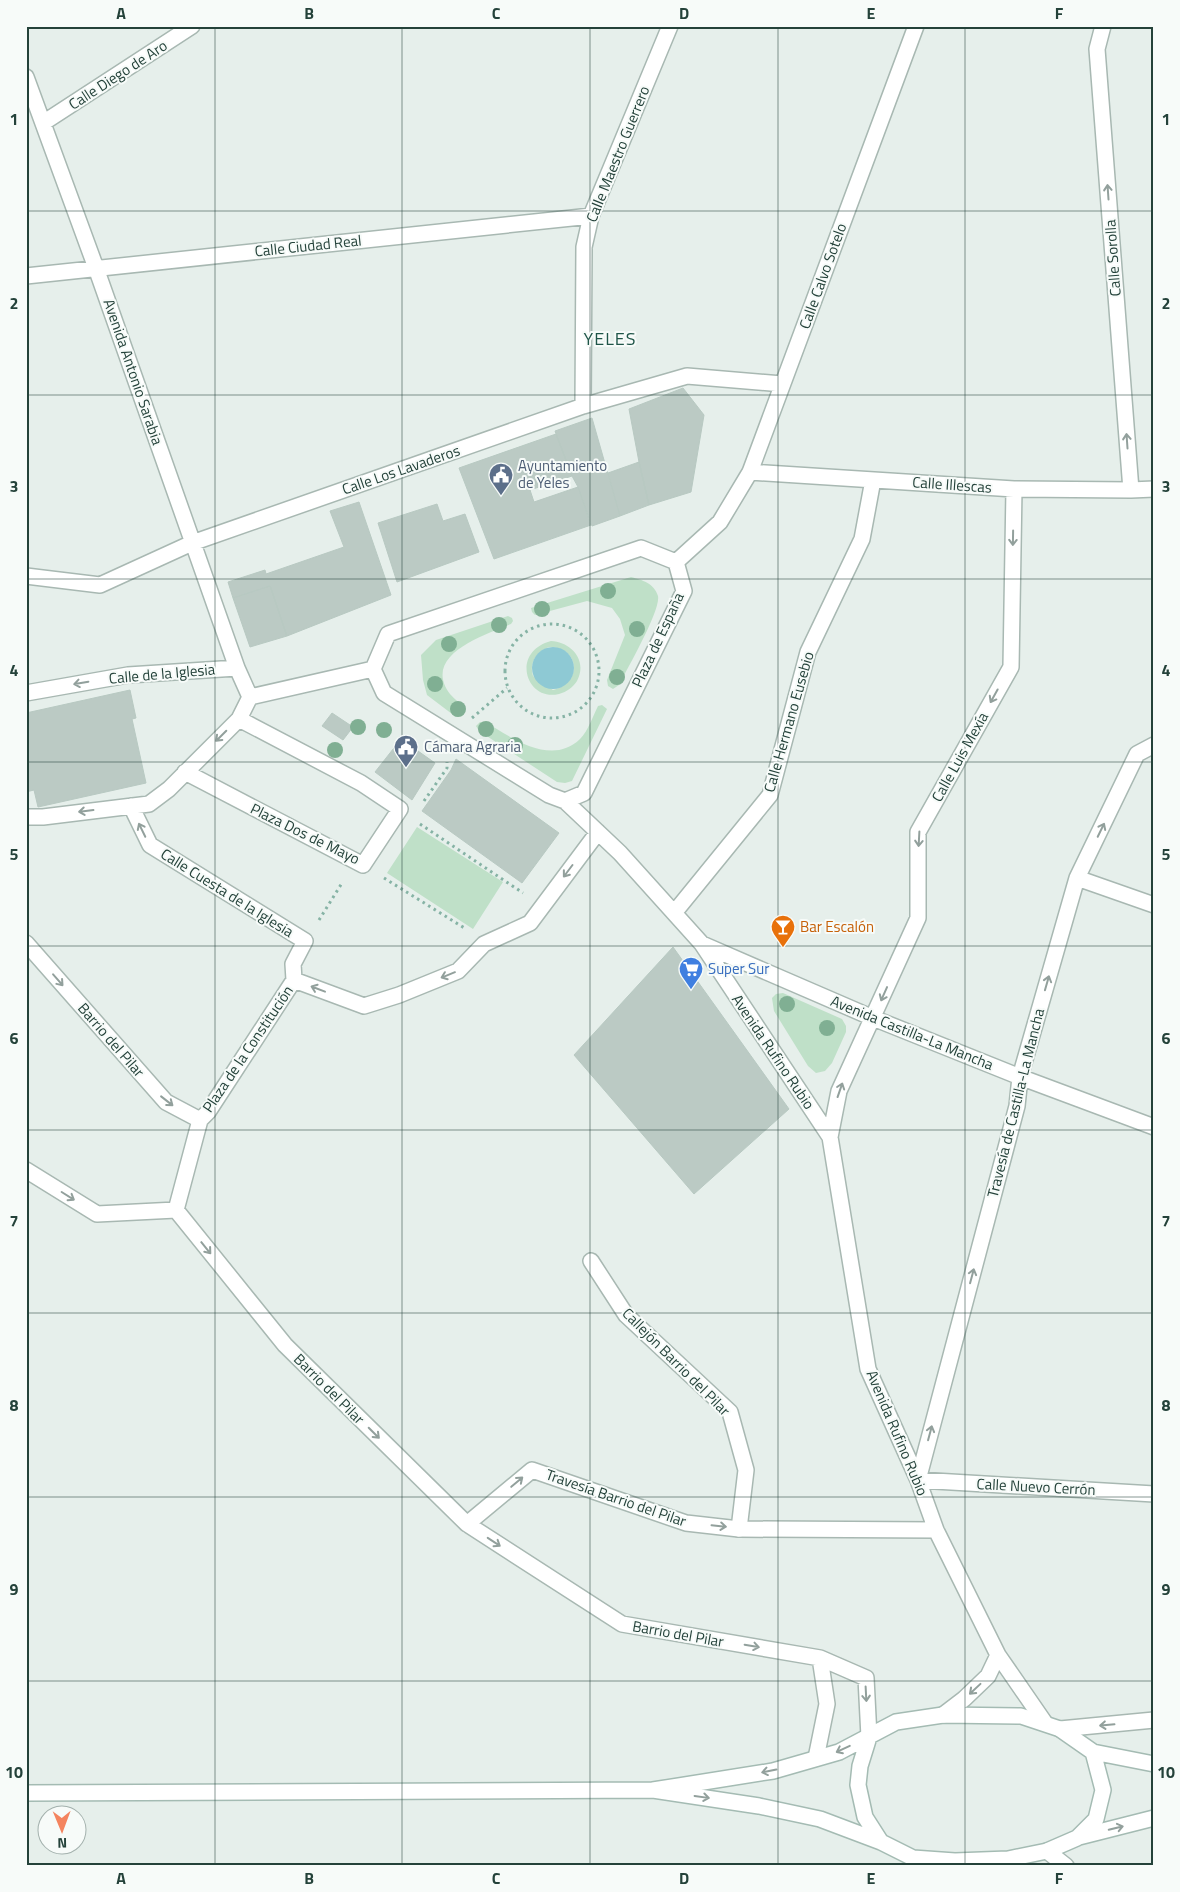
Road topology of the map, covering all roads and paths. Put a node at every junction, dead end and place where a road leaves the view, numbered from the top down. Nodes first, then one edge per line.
1 (192, 26) edge
2 (670, 26) edge
3 (916, 26) edge
4 (1103, 26) edge
5 (26, 77) edge
6 (43, 123) junction
7 (591, 216) junction
8 (96, 268) junction
9 (26, 276) edge
10 (782, 384) junction
11 (583, 406) junction
12 (750, 472) junction
13 (873, 480) junction
14 (1014, 489) junction
15 (1154, 489) edge
16 (1131, 490) junction
17 (192, 543) junction
18 (676, 562) junction
19 (26, 576) edge
20 (237, 668) junction
21 (373, 669) junction
22 (26, 693) edge
23 (250, 697) junction
24 (540, 717) joint
25 (239, 719) junction
26 (1154, 745) edge
27 (448, 754) dead end
28 (1137, 754) junction
29 (1154, 760) edge
30 (185, 772) junction
31 (565, 801) junction
32 (131, 806) junction
33 (418, 809) dead end
34 (26, 817) edge
35 (419, 824) dead end
36 (598, 832) junction
37 (356, 862) junction
38 (384, 878) dead end
39 (1077, 878) junction
40 (1154, 905) edge
41 (542, 906) junction
42 (674, 913) junction
43 (305, 941) junction
44 (26, 943) edge
45 (486, 943) junction
46 (702, 944) junction
47 (294, 980) junction
48 (873, 1018) junction
49 (1020, 1078) junction
50 (200, 1120) junction
51 (1154, 1127) edge
52 (830, 1137) junction
53 (26, 1170) edge
54 (176, 1210) junction
55 (591, 1261) dead end
56 (918, 1480) junction
57 (1154, 1494) edge
58 (467, 1524) junction
59 (739, 1529) junction
60 (936, 1530) junction
61 (998, 1656) junction
62 (820, 1658) junction
63 (943, 1715) junction
64 (1154, 1720) edge
65 (1045, 1724) junction
66 (1060, 1729) junction
67 (869, 1737) junction
68 (1093, 1752) junction
69 (816, 1758) junction
70 (1154, 1764) edge
71 (653, 1790) junction
72 (26, 1793) edge
73 (1154, 1818) edge
74 (1077, 1838) junction
75 (881, 1842) junction
76 (1047, 1851) junction
77 (909, 1862) edge
78 (1066, 1866) edge

1 - 6 street, Calle Diego de Aro
2 - 7 street, Calle Maestro Guerrero
3 - 10 street, Calle Calvo Sotelo
16 -> 4 street, Calle Sorolla
5 - 6 street, Avenida Antonio Sarabia
6 - 8 street, Avenida Antonio Sarabia
7 - 8 street, Calle Ciudad Real
7 - 11 street, Calle Maestro Guerrero
8 - 9 street, Calle Ciudad Real
8 - 17 street, Avenida Antonio Sarabia
10 - 11 street, Calle Los Lavaderos
10 - 12 street, Calle Calvo Sotelo
11 - 17 street, Calle Los Lavaderos
12 - 13 street, Calle Illescas
12 - 18 street, Calle Calvo Sotelo
13 - 14 street, Calle Illescas
13 - 42 street, Calle Hermano Eusebio
14 - 16 street, Calle Illescas
14 -> 48 street, Calle Luis Mexía
15 - 16 street, Calle Illescas
17 - 19 street, Calle Los Lavaderos
17 - 20 street, Avenida Antonio Sarabia
18 - 21 street
18 - 31 street, Plaza de España
20 -> 22 street, Calle de la Iglesia
20 - 23 street, Calle de la Iglesia
21 - 23 street
21 - 31 street
23 - 25 street
24 - 24 path
25 -> 30 street
25 - 37 street, Plaza Dos de Mayo
26 - 28 street
27 - 33 path
28 - 29 street
39 -> 28 street, Travesía de Castilla-La Mancha
30 - 32 street
30 - 37 street, Plaza Dos de Mayo
31 - 36 street, Avenida Rufino Rubio
32 -> 34 street
43 -> 32 street, Calle Cuesta de la Iglesia
35 - 41 path
36 -> 41 street
36 - 42 street, Avenida Rufino Rubio
37 - 43 path
38 - 45 path
39 - 40 street
49 -> 39 street, Travesía de Castilla-La Mancha
41 - 45 street
42 - 46 street, Avenida Rufino Rubio
43 - 47 street, Calle Cuesta de la Iglesia
44 -> 50 street, Barrio del Pilar
45 -> 47 street, Plaza de la Constitución
46 - 48 street, Avenida Castilla-La Mancha
46 - 52 street, Avenida Rufino Rubio
47 - 50 street, Plaza de la Constitución
48 - 49 street, Avenida Castilla-La Mancha
52 -> 48 street, Avenida Rufino Rubio
49 - 51 street, Avenida Castilla-La Mancha
56 -> 49 street, Travesía de Castilla-La Mancha
50 - 54 street
52 - 56 street, Avenida Rufino Rubio
53 -> 54 street
54 -> 58 street, Barrio del Pilar
55 - 59 street, Callejón Barrio del Pilar
56 - 57 street, Calle Nuevo Cerrón
56 - 60 street, Avenida Rufino Rubio
58 -> 59 street, Travesía Barrio del Pilar
58 -> 62 street, Barrio del Pilar
59 - 60 street, Travesía Barrio del Pilar
60 - 61 street, Avenida Rufino Rubio
61 -> 63 street
61 - 65 street, Avenida Rufino Rubio
62 -> 67 street, Barrio del Pilar
62 - 69 street
63 - 65 street
63 - 67 street
64 -> 66 street
65 - 66 street
66 - 68 street
67 -> 69 street
67 - 75 street
68 - 70 street
68 - 74 street
69 -> 71 street
71 - 72 street
71 -> 75 street
74 -> 73 street
74 - 76 street
75 - 77 street
76 - 77 street
76 - 78 street

